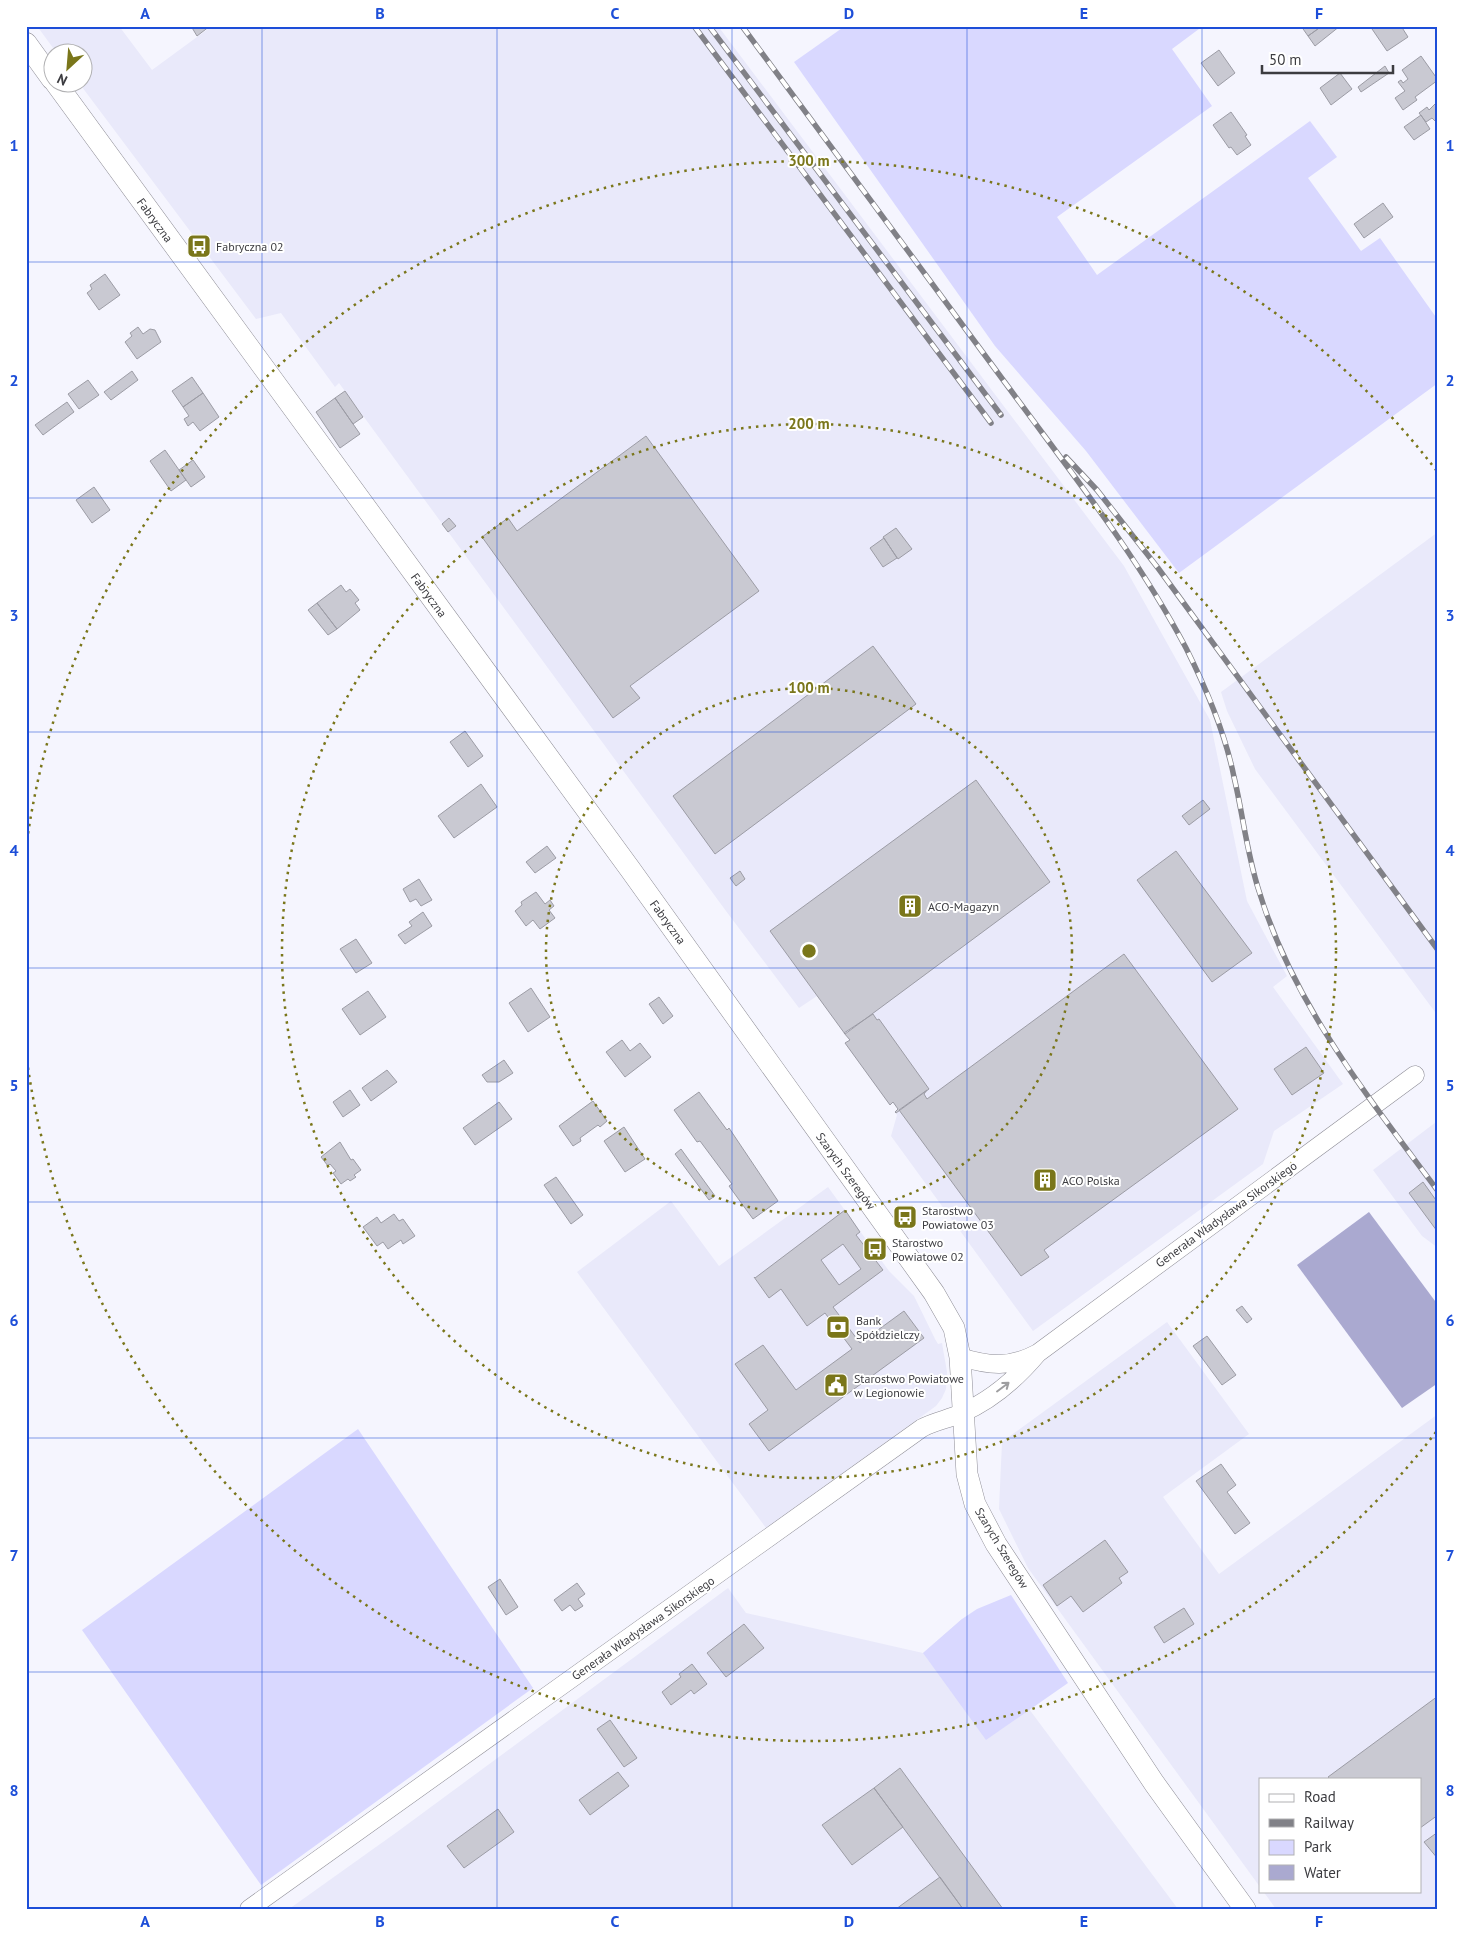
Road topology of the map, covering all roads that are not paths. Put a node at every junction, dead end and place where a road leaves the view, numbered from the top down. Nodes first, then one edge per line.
1 (26, 43) edge
2 (42, 65) edge
3 (62, 92) edge
4 (1415, 1075) dead end
5 (801, 1109) joint
6 (1038, 1353) junction
7 (960, 1357) junction
8 (962, 1413) junction
9 (249, 1909) edge
10 (1245, 1909) edge

1 - 2 street, Fabryczna
3 - 5 street, Fabryczna
4 - 6 street, Generała Władysława Sikorskiego
5 - 7 street, Szarych Szeregów
6 - 7 street, Generała Władysława Sikorskiego
8 -> 6 street, Generała Władysława Sikorskiego
7 - 8 street, Szarych Szeregów
8 - 9 street, Generała Władysława Sikorskiego
8 - 10 street, Szarych Szeregów

